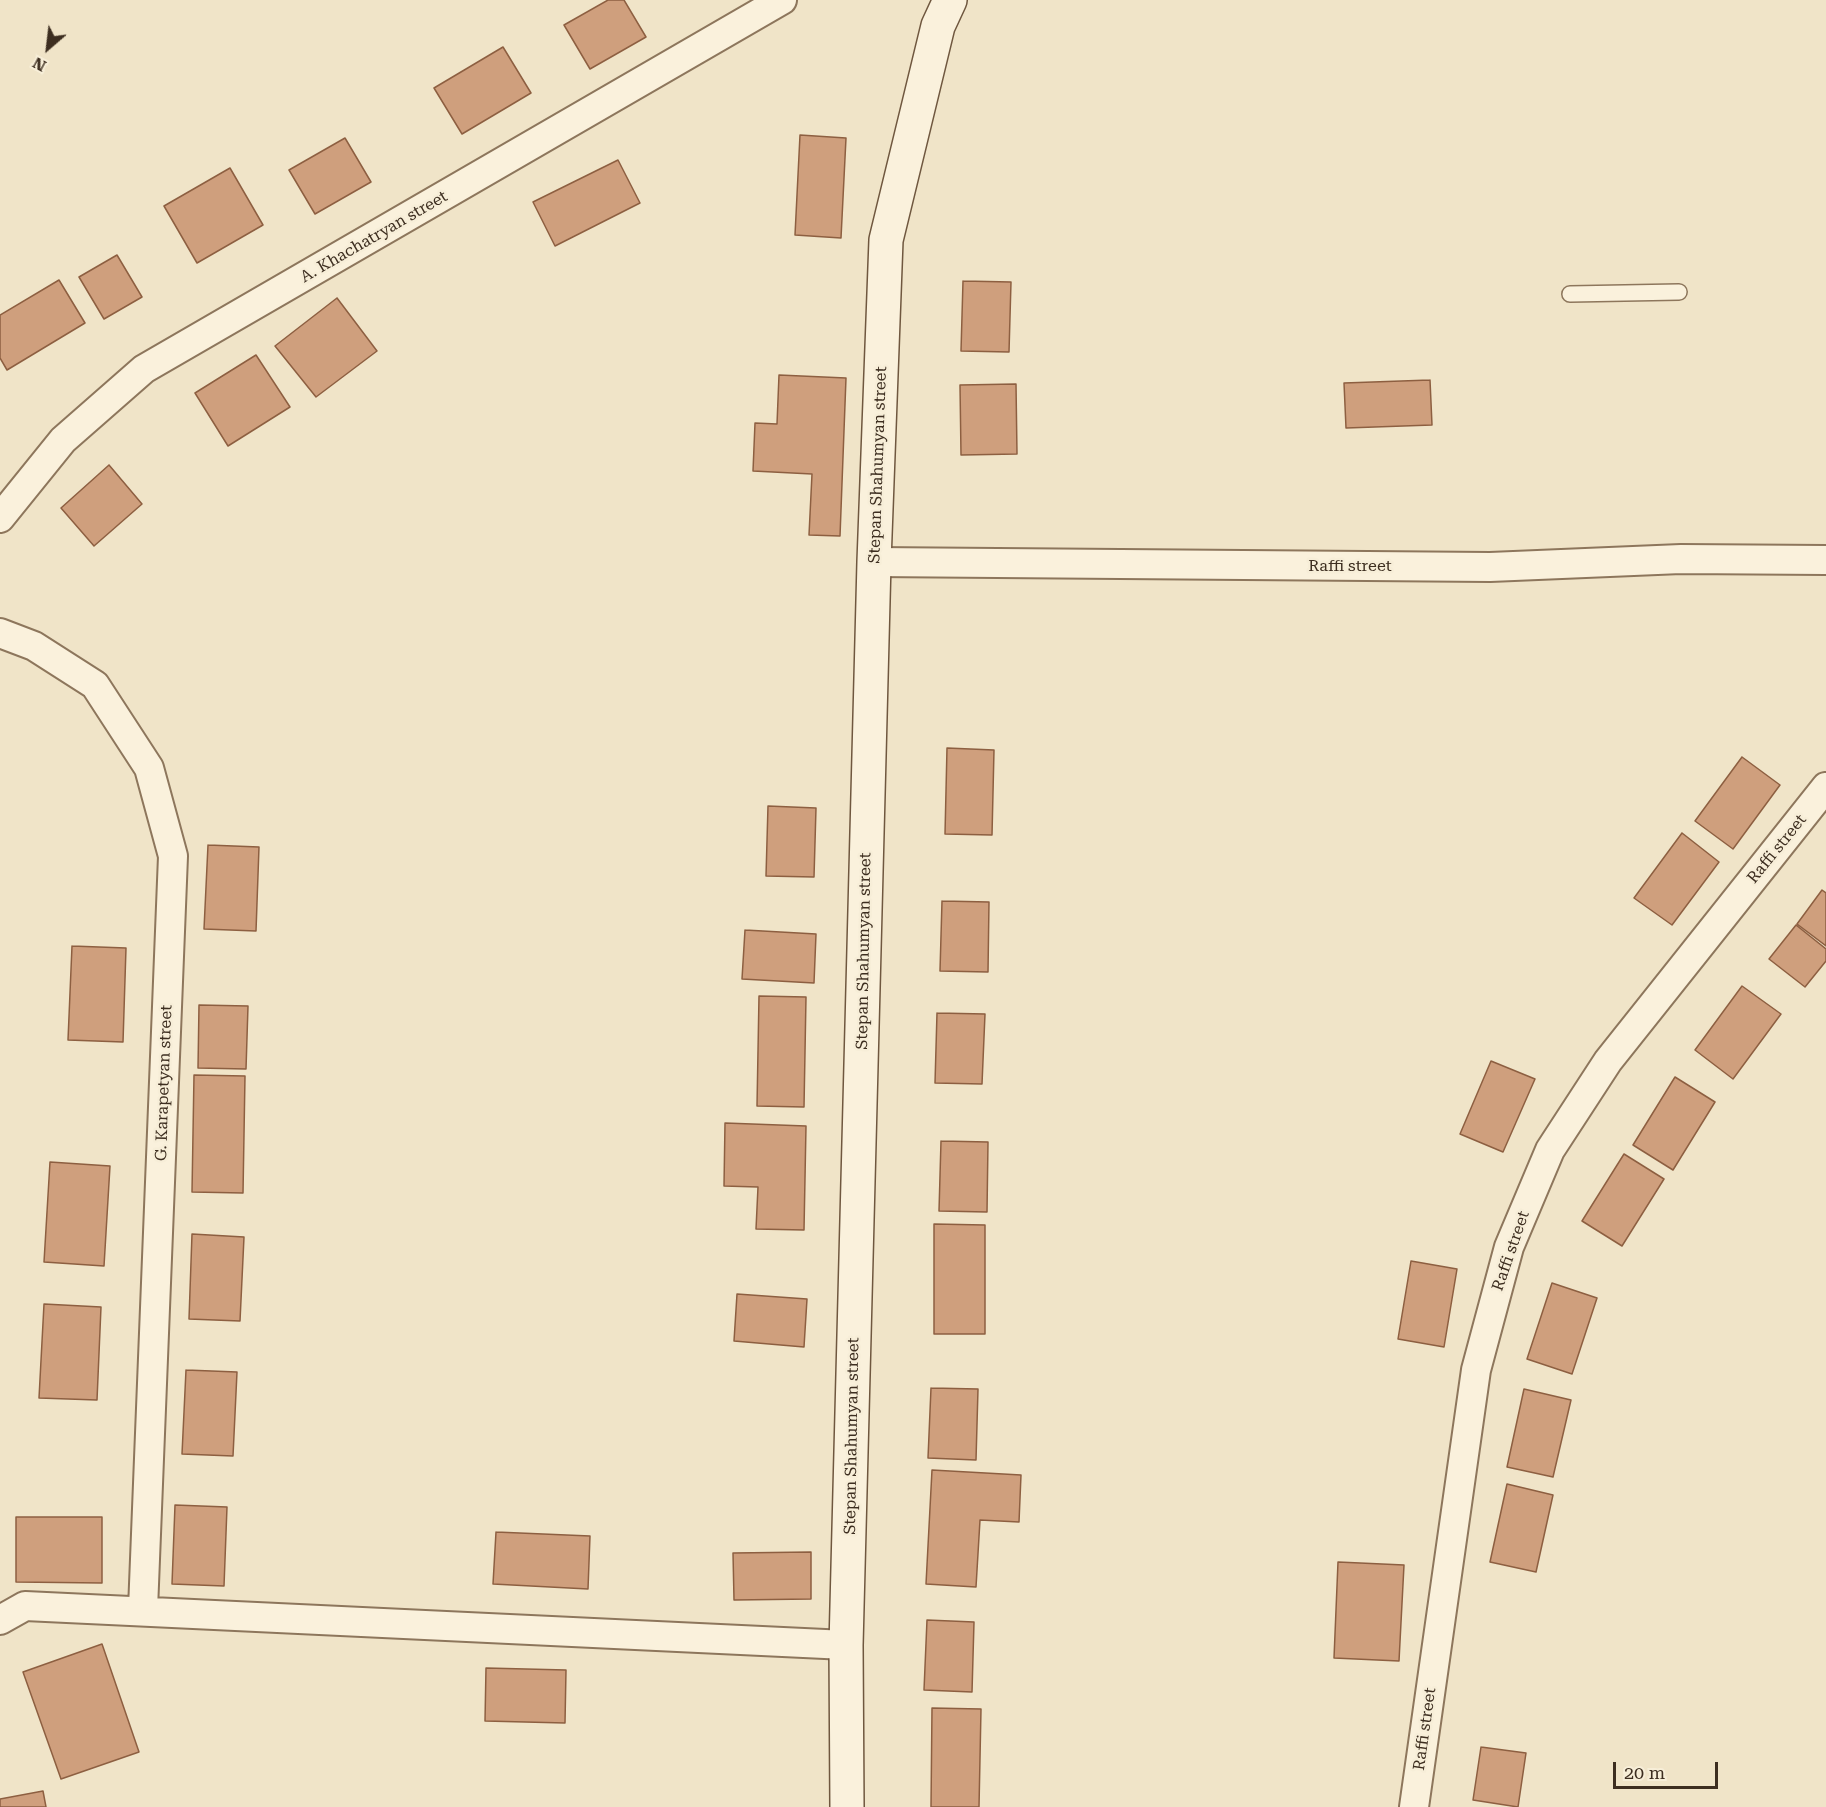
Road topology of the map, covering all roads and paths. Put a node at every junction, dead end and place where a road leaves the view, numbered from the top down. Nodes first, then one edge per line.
1 (782, 0) edge
2 (950, 0) edge
3 (1679, 292) dead end
4 (1570, 294) dead end
5 (0, 518) edge
6 (1826, 560) edge
7 (874, 562) junction
8 (0, 633) edge
9 (1826, 787) edge
10 (142, 1610) junction
11 (0, 1620) edge
12 (846, 1645) junction
13 (848, 1807) edge
14 (1414, 1807) edge

1 - 5 street, A. Khachatryan street
2 - 7 main road, Stepan Shahumyan street
3 - 4 lane
6 - 7 street, Raffi street
7 - 12 main road, Stepan Shahumyan street
8 - 10 street, G. Karapetyan street
9 - 14 street, Raffi street
10 - 11 street
10 - 12 street
12 - 13 main road, Stepan Shahumyan street

